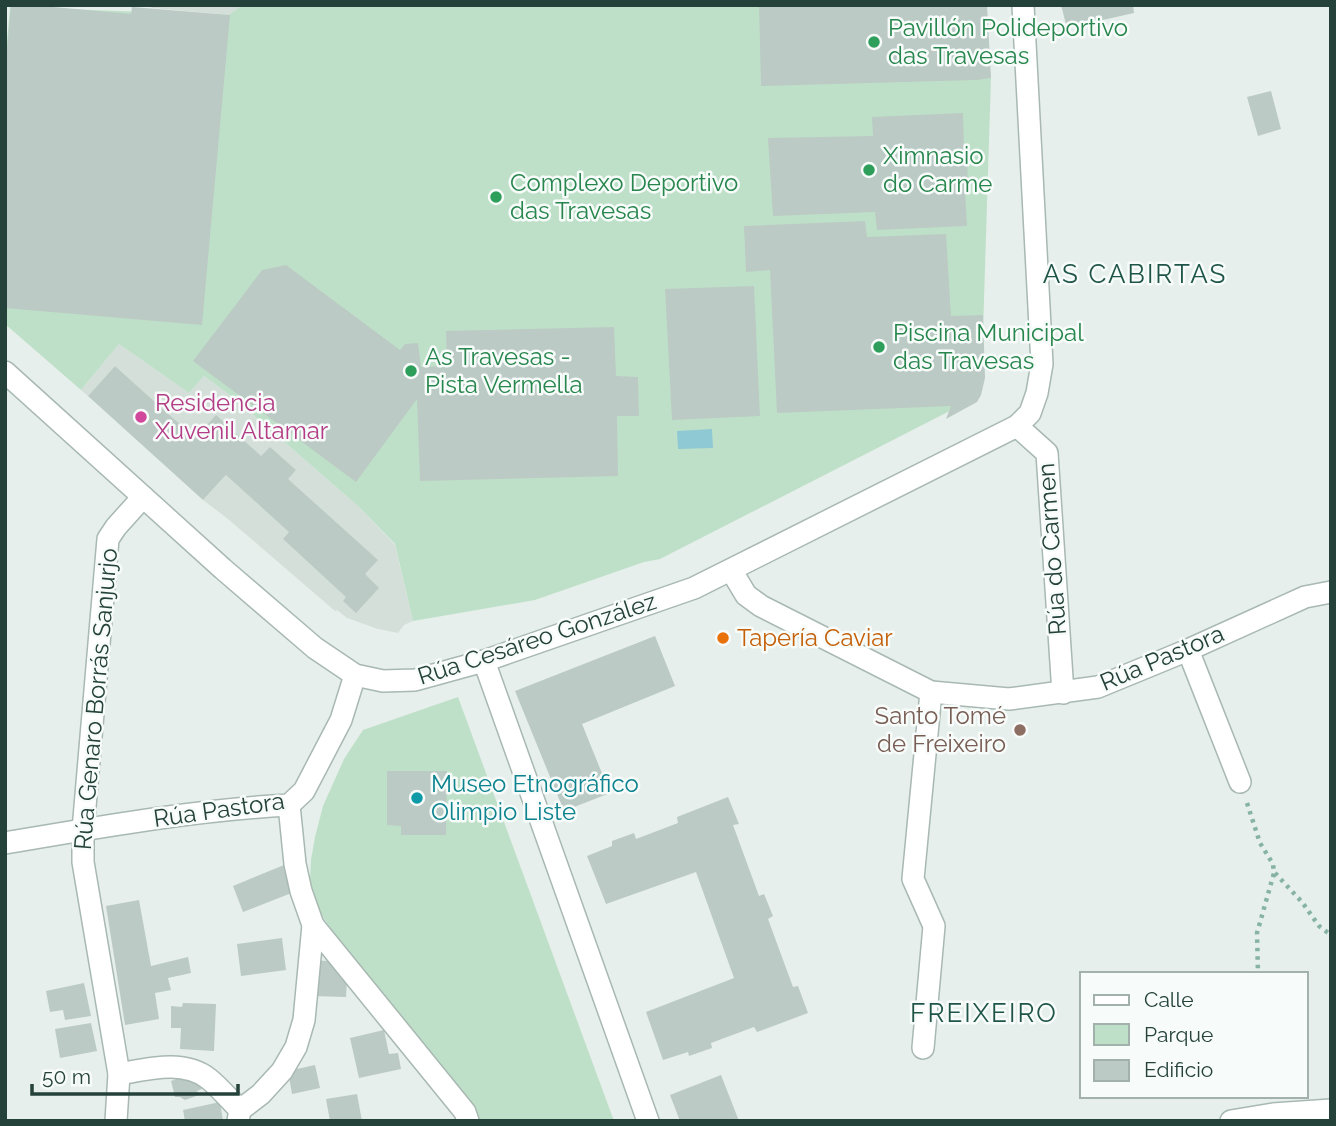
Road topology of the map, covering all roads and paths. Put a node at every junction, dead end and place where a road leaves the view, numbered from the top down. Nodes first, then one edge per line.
1 (1023, 5) edge
2 (5, 372) edge
3 (1017, 426) junction
4 (144, 497) junction
5 (731, 570) junction
6 (1331, 592) edge
7 (1188, 650) junction
8 (484, 661) junction
9 (355, 675) junction
10 (931, 692) junction
11 (1063, 693) junction
12 (1240, 782) joint
13 (289, 805) junction
14 (83, 830) junction
15 (5, 843) edge
16 (1275, 873) junction
17 (313, 925) junction
18 (1331, 935) edge
19 (1258, 972) edge
20 (923, 1048) dead end
21 (119, 1074) junction
22 (1331, 1110) edge
23 (239, 1115) edge
24 (116, 1121) edge
25 (468, 1121) edge
26 (648, 1121) edge
27 (1230, 1121) edge

1 - 3 street
2 - 4 street, Rúa Cesáreo González
3 - 5 street, Rúa Cesáreo González
3 - 11 street, Rúa do Carmen
4 - 9 street, Rúa Cesáreo González
4 - 14 street, Rúa Genaro Borrás Sanjurjo
5 - 8 street, Rúa Cesáreo González
5 - 10 street, Rúa Pastora
6 - 7 street, Rúa Pastora
7 - 11 street, Rúa Pastora
7 - 12 street
8 - 9 street, Rúa Cesáreo González
8 - 26 street
9 - 13 street, Rúa Pastora
10 - 11 street, Rúa Pastora
10 - 20 street
12 - 16 path
13 - 14 street, Rúa Pastora
13 - 17 street
14 - 15 street, Rúa Pastora
14 - 21 street, Rúa Genaro Borrás Sanjurjo
16 - 18 path
16 - 19 path
17 - 23 street
17 - 25 street
21 - 23 street
21 - 24 street, Rúa Genaro Borrás Sanjurjo
22 - 27 street

